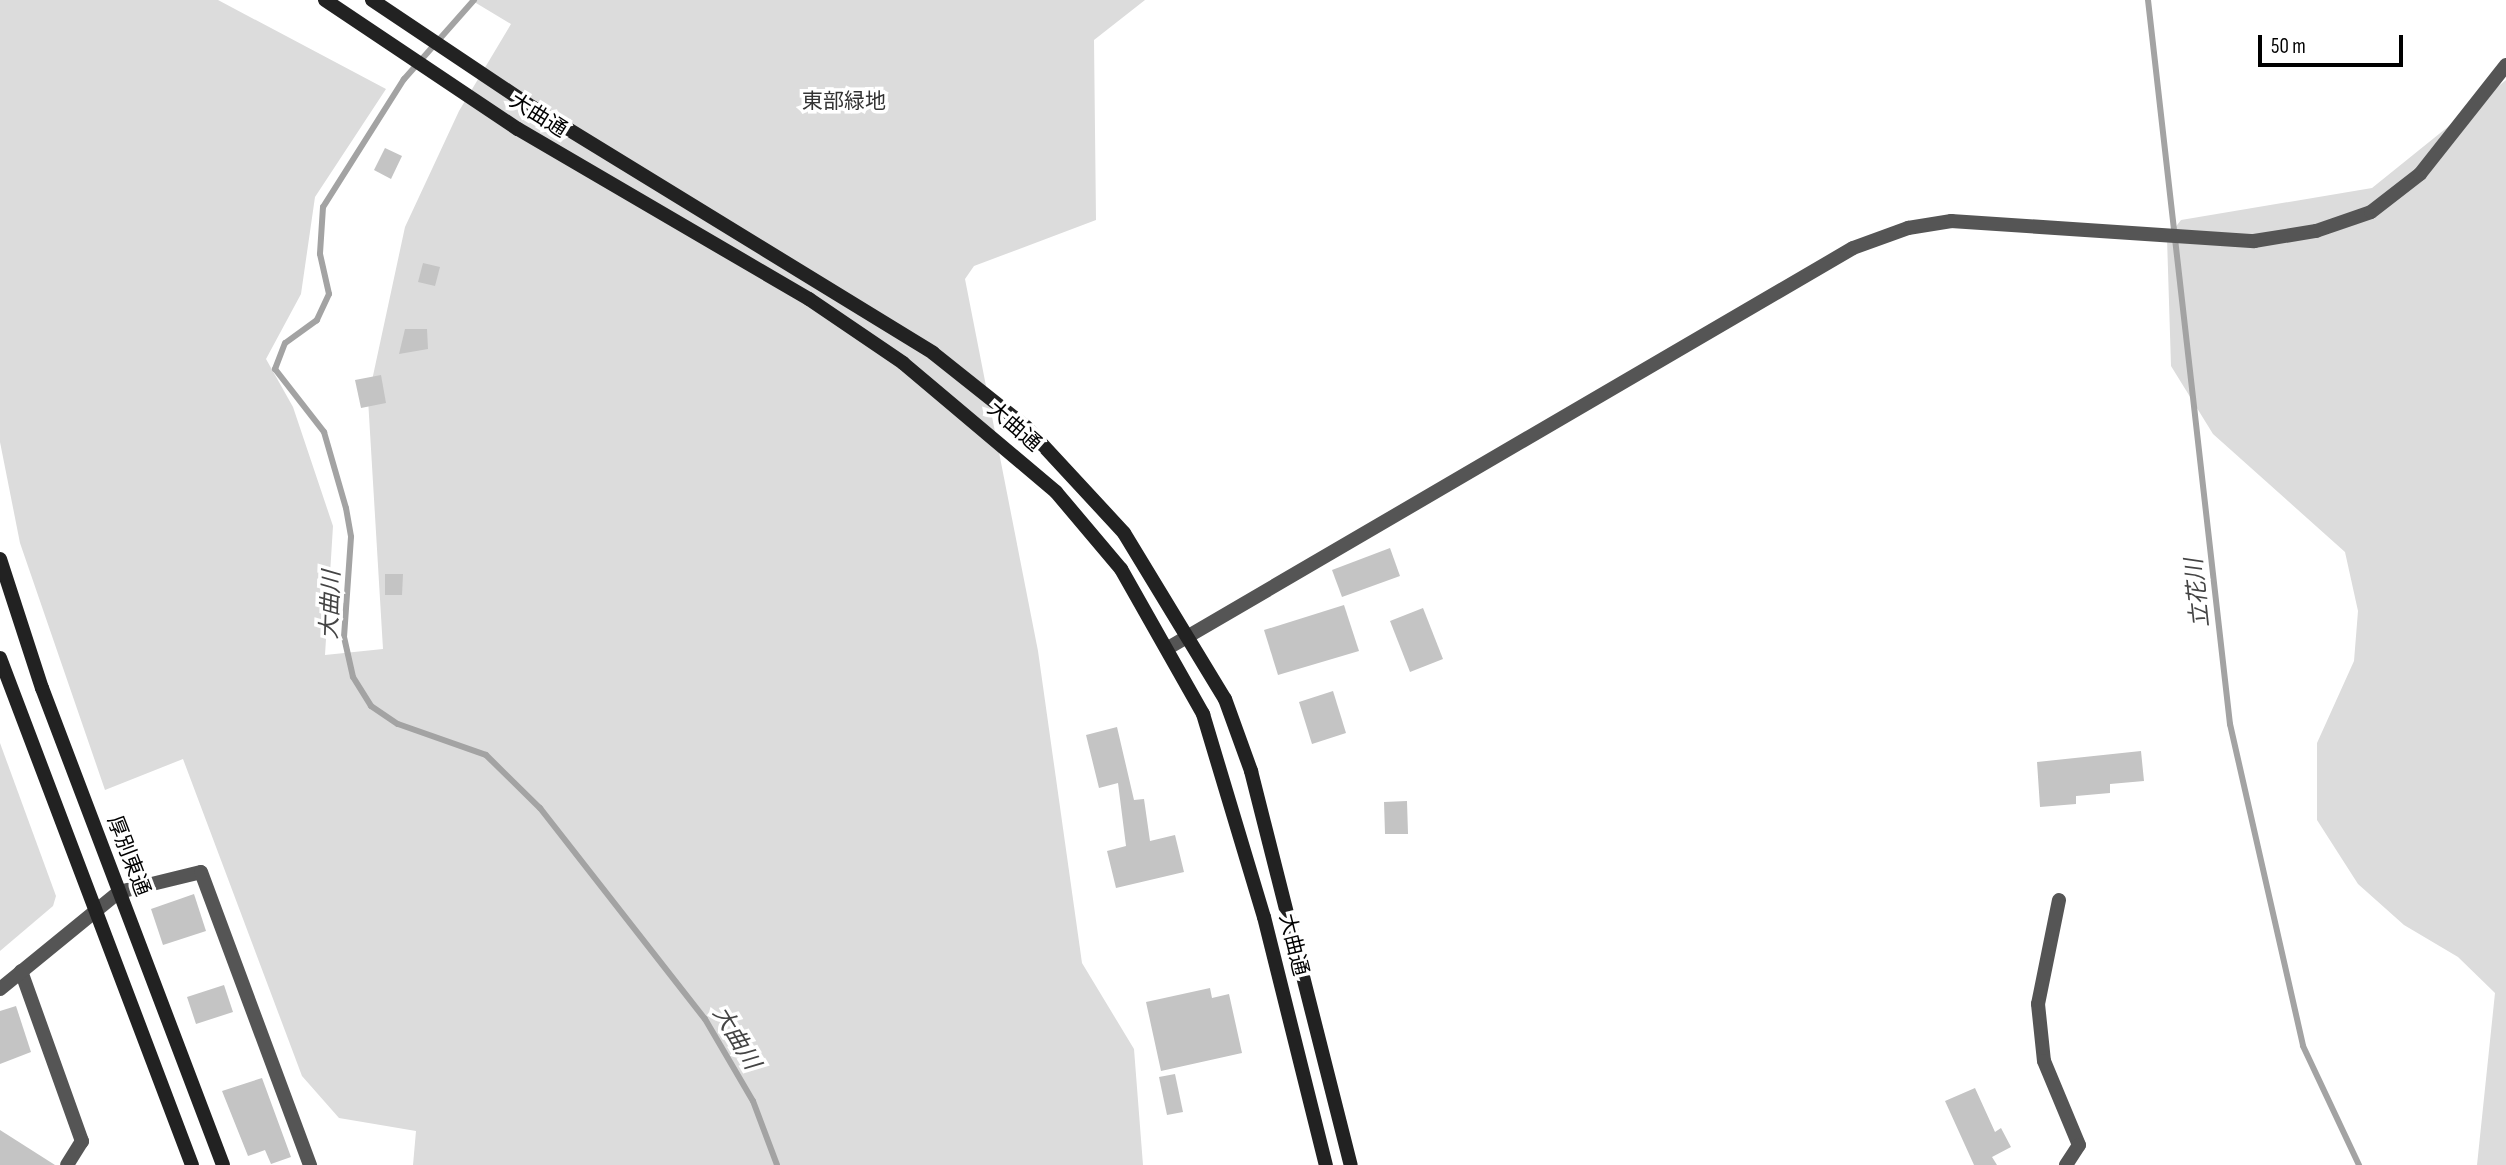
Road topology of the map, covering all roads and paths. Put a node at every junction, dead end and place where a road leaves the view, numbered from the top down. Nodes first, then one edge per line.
1 (325, 0) edge
2 (372, 0) edge
3 (2506, 65) edge
4 (0, 559) edge
5 (1188, 634) junction
6 (1168, 648) junction
7 (0, 658) edge
8 (119, 892) junction
9 (2059, 900) dead end
10 (97, 908) junction
11 (21, 971) junction
12 (0, 989) edge
13 (67, 1165) edge
14 (192, 1165) edge
15 (223, 1165) edge
16 (310, 1165) edge
17 (1326, 1165) edge
18 (1351, 1165) edge
19 (2066, 1165) edge

1 - 6 street, 大曲通
2 - 5 street, 大曲通
3 - 5 street
4 - 8 street, 厚別東通
5 - 6 street
5 - 18 street, 大曲通
6 - 17 street, 大曲通
7 - 10 street
8 - 10 street
8 - 15 street, 厚別東通
8 - 16 street
9 - 19 street
10 - 11 street
10 - 14 street
11 - 12 street
11 - 13 street

